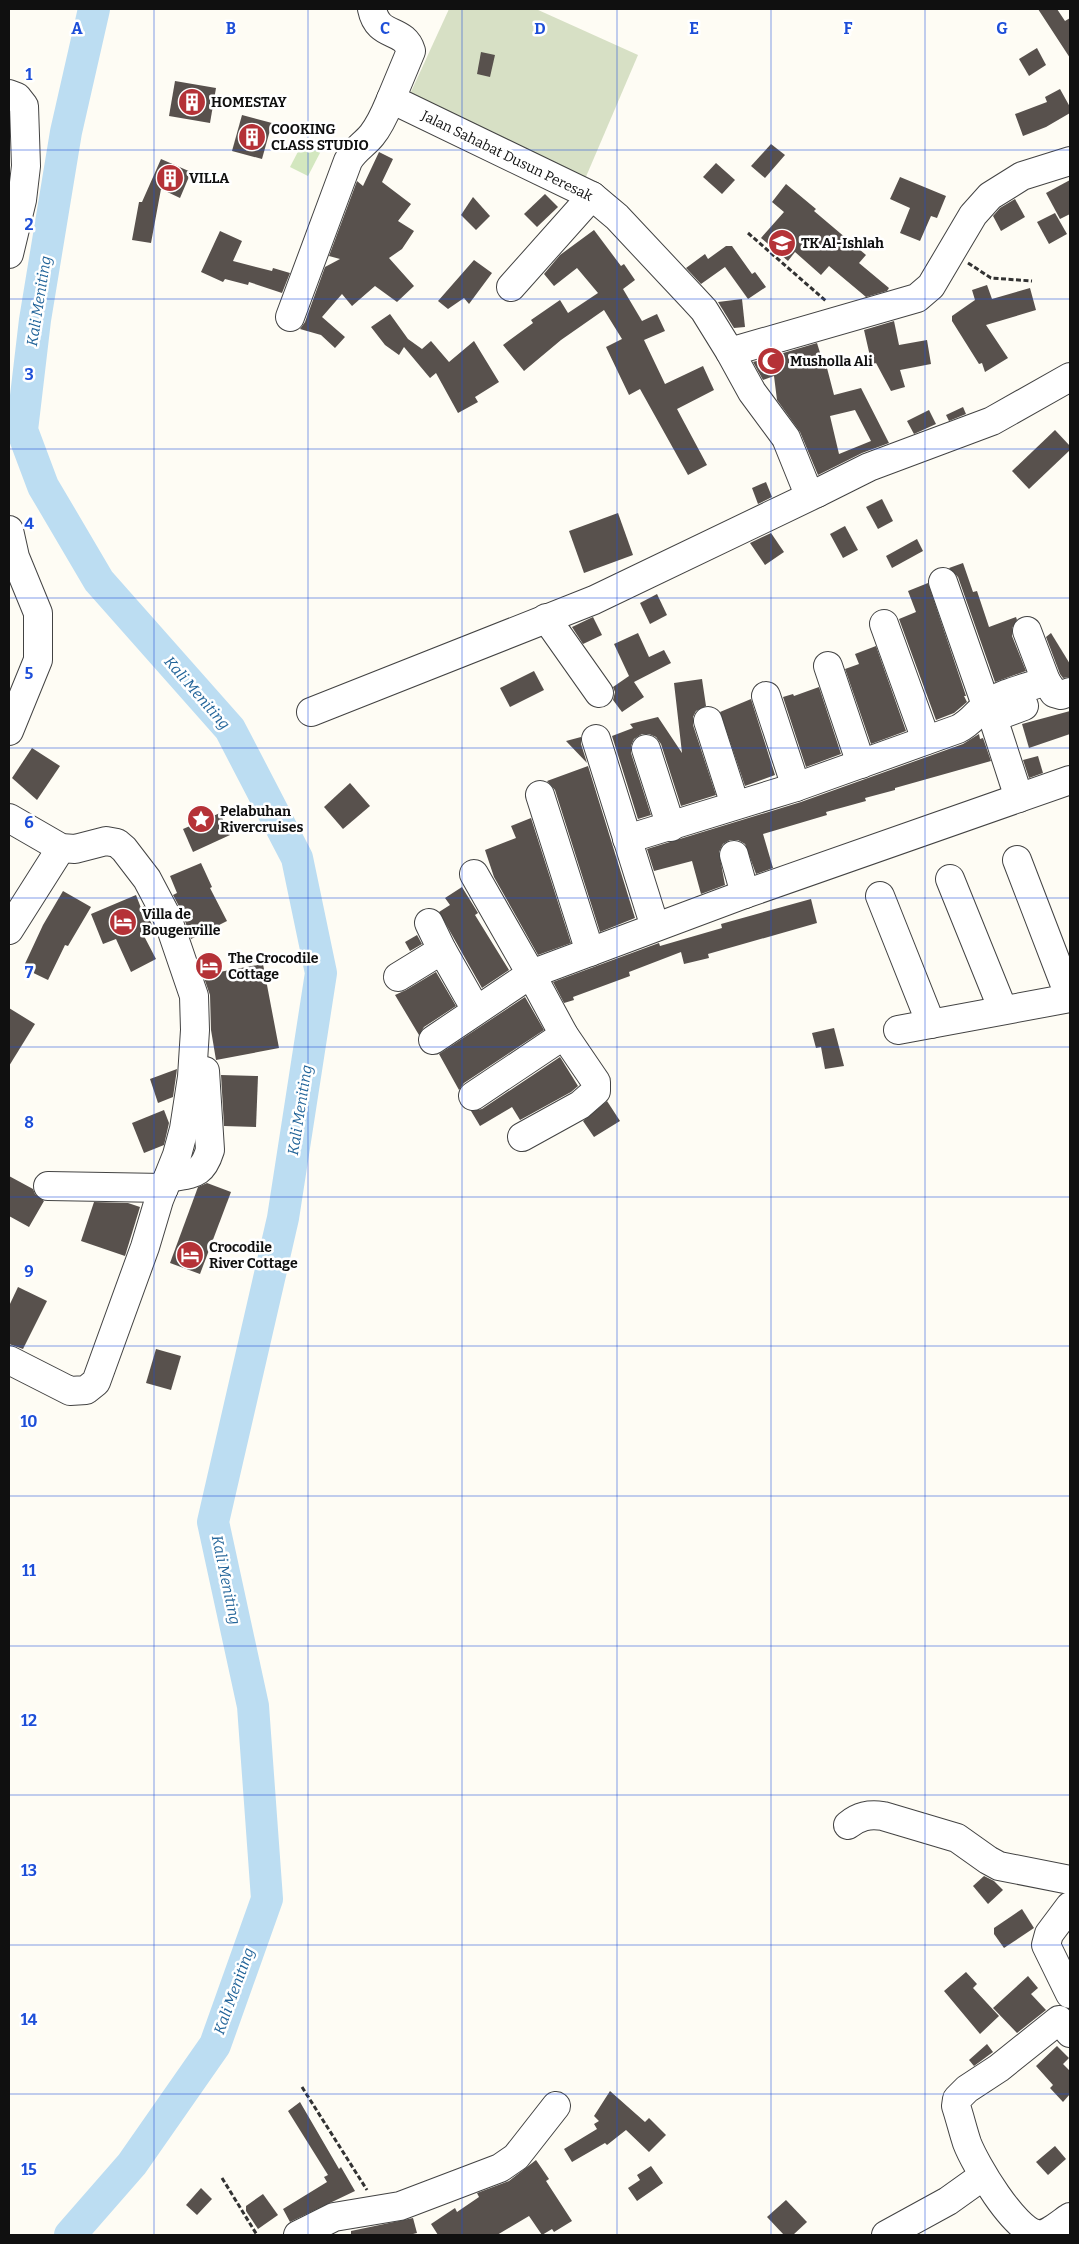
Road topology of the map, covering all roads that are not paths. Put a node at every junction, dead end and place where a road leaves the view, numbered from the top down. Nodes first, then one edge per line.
1 (372, 9) edge
2 (9, 94) edge
3 (391, 100) junction
4 (1070, 160) edge
5 (592, 196) junction
6 (9, 254) edge
7 (511, 287) dead end
8 (290, 317) dead end
9 (730, 352) junction
10 (1070, 377) edge
11 (817, 493) junction
12 (9, 530) edge
13 (942, 582) dead end
14 (546, 618) junction
15 (884, 624) dead end
16 (1027, 631) dead end
17 (828, 666) dead end
18 (1052, 691) edge
19 (599, 693) dead end
20 (766, 696) dead end
21 (986, 705) junction
22 (311, 712) dead end
23 (708, 721) dead end
24 (9, 731) edge
25 (596, 740) dead end
26 (926, 740) junction
27 (646, 749) dead end
28 (861, 764) junction
29 (1070, 780) edge
30 (796, 787) junction
31 (540, 795) dead end
32 (1019, 798) junction
33 (735, 805) junction
34 (9, 818) edge
35 (671, 827) junction
36 (627, 839) junction
37 (61, 848) junction
38 (734, 855) dead end
39 (1017, 860) dead end
40 (474, 874) dead end
41 (950, 879) dead end
42 (745, 894) junction
43 (880, 896) dead end
44 (429, 922) dead end
45 (655, 927) junction
46 (9, 930) edge
47 (442, 950) junction
48 (590, 952) junction
49 (531, 974) junction
50 (398, 978) dead end
51 (1070, 998) edge
52 (476, 1010) junction
53 (1003, 1010) junction
54 (932, 1024) junction
55 (898, 1030) dead end
56 (564, 1035) junction
57 (433, 1040) dead end
58 (204, 1053) dead end
59 (473, 1096) dead end
60 (522, 1136) dead end
61 (166, 1183) junction
62 (48, 1186) dead end
63 (9, 1360) edge
64 (848, 1825) dead end
65 (1070, 1880) edge
66 (1070, 1906) edge
67 (1070, 1994) edge
68 (1065, 2027) edge
69 (556, 2106) dead end
70 (983, 2176) junction
71 (1070, 2216) edge
72 (298, 2235) edge
73 (886, 2235) edge

1 - 3 street
2 - 6 street
3 - 5 street, Jalan Sahabat Dusun Peresak
3 - 8 street
4 - 9 street
5 - 7 street
5 - 9 street, Jalan Sahabat Dusun Peresak
9 - 11 street, Jalan Sahabat Dusun Peresak
10 - 11 street
11 - 14 street
12 - 24 street
13 - 21 street
14 - 19 street
14 - 22 street
15 - 26 street
16 - 18 street
17 - 28 street
18 - 21 street
18 - 32 street
20 - 30 street
21 - 26 street
23 - 33 street
25 - 36 street
26 - 28 street
27 - 35 street
28 - 30 street
29 - 32 street
30 - 33 street
31 - 48 street
32 - 42 street
33 - 35 street
34 - 37 street
35 - 36 street
36 - 45 street
37 - 46 street
37 - 61 street
38 - 42 street
39 - 51 street
40 - 49 street
41 - 53 street
42 - 45 street
43 - 54 street
44 - 47 street
45 - 48 street
47 - 50 street
47 - 52 street
48 - 49 street
49 - 52 street
49 - 56 street
51 - 53 street
52 - 57 street
53 - 54 street
54 - 55 street
56 - 59 street
56 - 60 street
58 - 61 street
61 - 62 street
61 - 63 street
64 - 65 street
66 - 67 street
67 - 68 street
68 - 70 street
69 - 72 street
70 - 71 street
70 - 73 street

